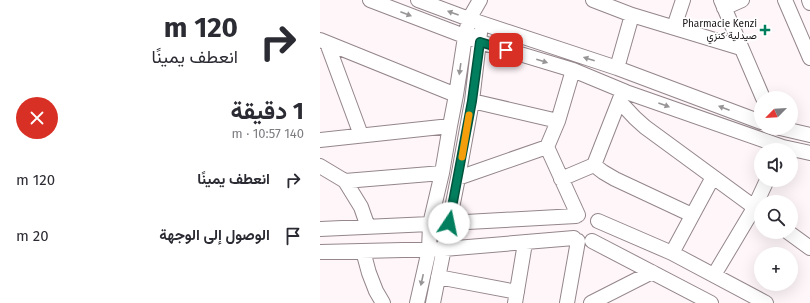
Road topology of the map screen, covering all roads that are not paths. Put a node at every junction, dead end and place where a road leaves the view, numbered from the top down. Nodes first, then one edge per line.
1 (370, 0) edge
2 (418, 0) edge
3 (593, 0) edge
4 (683, 0) edge
5 (742, 0) edge
6 (785, 0) edge
7 (610, 2) edge
8 (479, 3) edge
9 (722, 4) edge
10 (632, 15) junction
11 (475, 21) junction
12 (674, 27) junction
13 (465, 37) junction
14 (324, 42) edge
15 (480, 42) junction
16 (741, 48) junction
17 (810, 58) edge
18 (617, 68) junction
19 (573, 70) junction
20 (760, 91) edge
21 (456, 95) junction
22 (621, 96) junction
23 (472, 101) junction
24 (754, 119) edge
25 (558, 121) junction
26 (450, 126) junction
27 (798, 132) edge
28 (361, 135) junction
29 (810, 135) edge
30 (320, 140) edge
31 (764, 143) edge
32 (547, 147) junction
33 (798, 151) edge
34 (810, 153) edge
35 (594, 165) junction
36 (320, 166) edge
37 (442, 173) junction
38 (712, 177) junction
39 (458, 178) junction
40 (561, 179) junction
41 (345, 181) junction
42 (754, 207) edge
43 (577, 215) junction
44 (692, 215) junction
45 (754, 216) edge
46 (598, 221) junction
47 (449, 223) junction
48 (430, 224) junction
49 (368, 227) junction
50 (320, 229) edge
51 (798, 239) edge
52 (581, 240) junction
53 (525, 243) junction
54 (810, 248) edge
55 (444, 249) junction
56 (429, 250) junction
57 (364, 251) junction
58 (320, 252) edge
59 (672, 253) junction
60 (652, 272) junction
61 (714, 275) junction
62 (438, 277) junction
63 (516, 297) edge
64 (701, 301) edge
65 (383, 303) edge
66 (417, 303) edge
67 (433, 303) edge
68 (567, 303) edge
69 (591, 303) edge
70 (766, 303) edge

1 -> 13 street
11 -> 2 street
3 - 7 street
4 - 12 street
5 - 9 street
6 - 17 street
7 - 10 street
8 - 11 street
9 - 16 street
10 - 12 street
10 - 18 street
11 - 13 street
11 - 15 street
18 -> 11 street
12 - 16 street
13 - 15 street
13 -> 21 street
14 - 21 street
14 - 28 street
15 -> 19 street
15 - 23 street
16 - 20 street
24 -> 18 street
19 - 22 street
19 - 25 street
21 - 26 street
22 -> 31 street
22 - 35 street
22 - 38 street
23 - 25 street
23 - 39 street
25 - 32 street
26 - 28 street
26 - 37 street
27 - 29 street
28 - 30 street
32 - 39 street
32 - 40 street
33 - 34 street
35 - 40 street
35 - 44 street
36 - 41 street
37 - 41 street
37 - 48 street
38 - 42 street
38 - 44 street
39 - 47 street
40 - 43 street
41 - 49 street
43 - 46 street
43 - 47 street
43 - 52 street
44 - 59 street
45 - 61 street
46 - 52 street
46 - 59 street
47 - 48 street
47 - 55 street
48 - 49 street
48 - 56 street
49 - 50 street
51 - 54 street
52 - 53 street
52 - 60 street
52 - 68 street
53 - 55 street
53 - 63 street
55 - 56 street
55 - 62 street
56 - 57 street
56 -> 66 street
57 - 58 street
57 - 65 street
59 - 61 street
60 - 64 street
60 - 69 street
61 - 70 street
62 - 63 street
62 - 67 street

